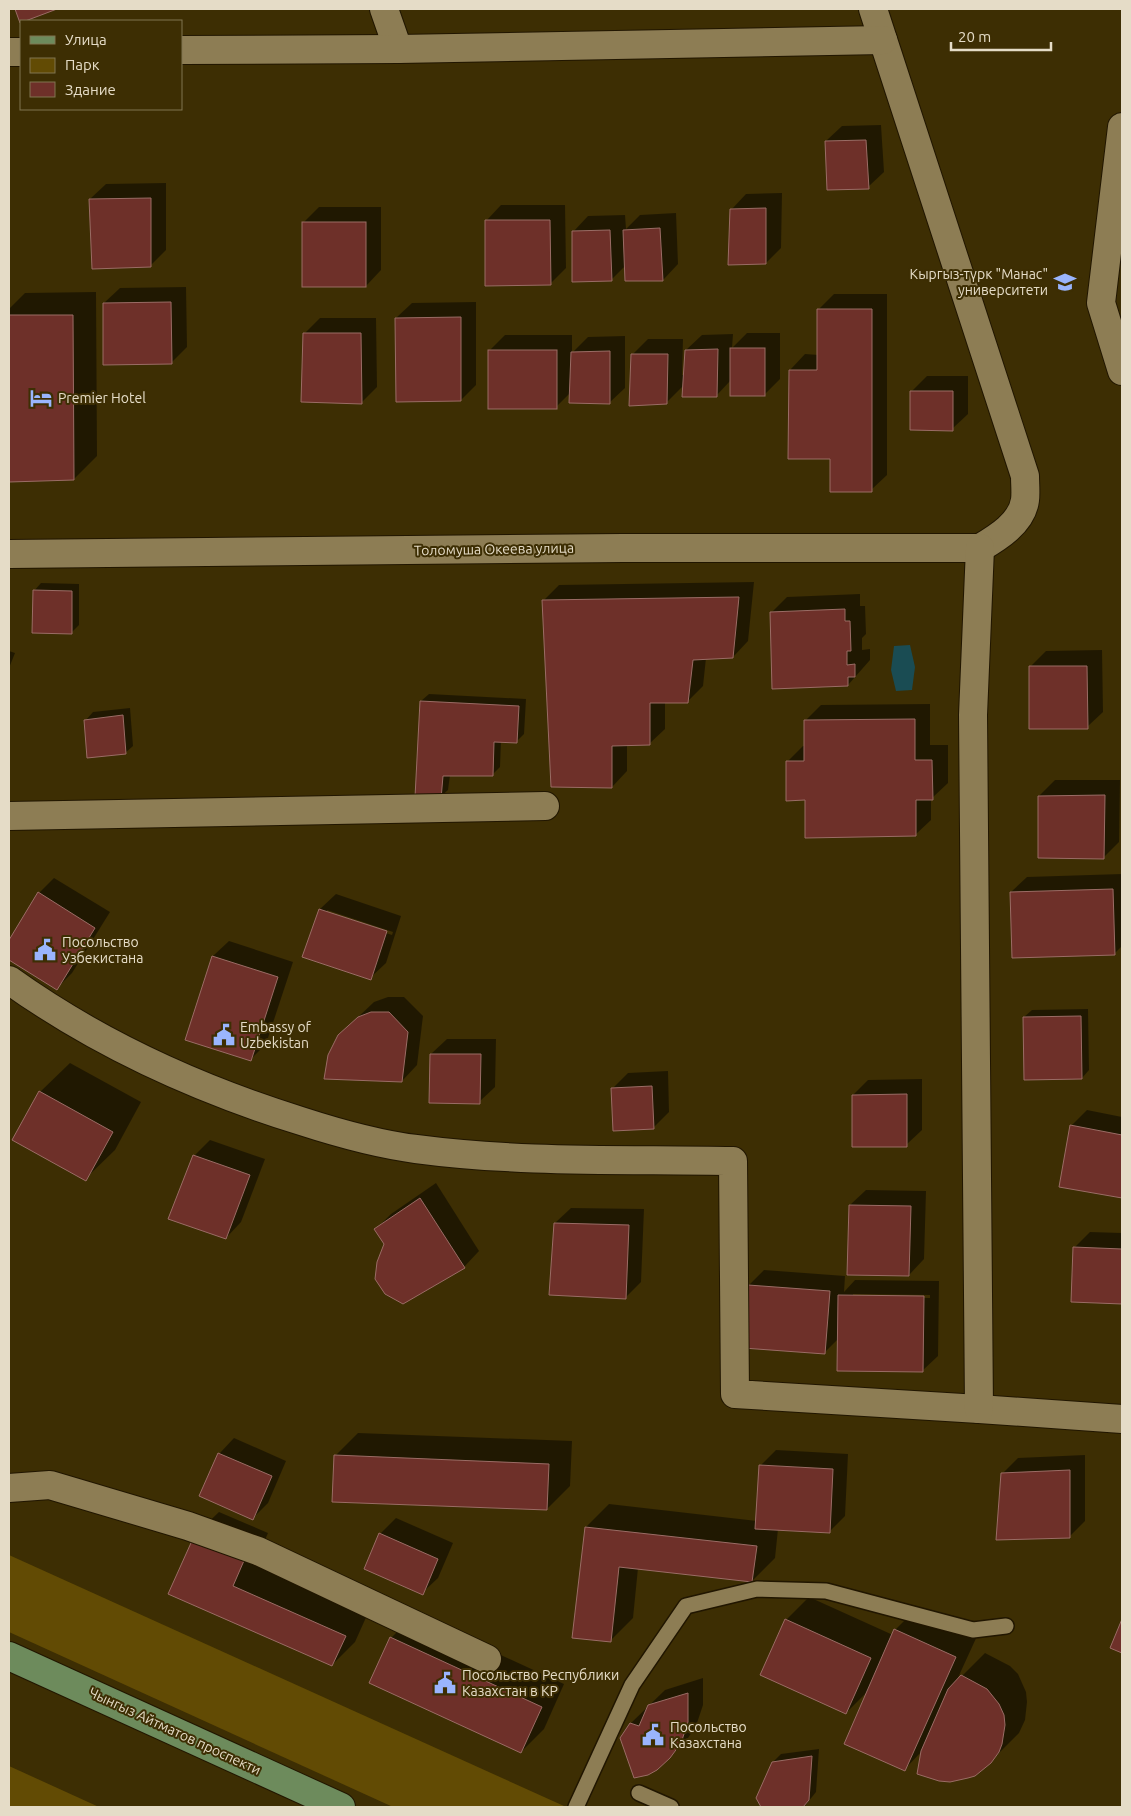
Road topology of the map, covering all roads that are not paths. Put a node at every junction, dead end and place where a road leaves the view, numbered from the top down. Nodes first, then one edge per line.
1 (384, 9) edge
2 (873, 9) edge
3 (883, 40) junction
4 (398, 49) junction
5 (182, 50) edge
6 (1122, 127) edge
7 (1122, 371) edge
8 (980, 548) junction
9 (9, 554) edge
10 (545, 806) dead end
11 (9, 816) edge
12 (9, 980) edge
13 (979, 1408) junction
14 (1122, 1419) edge
15 (9, 1488) edge
16 (1006, 1626) dead end
17 (9, 1656) edge
18 (488, 1660) dead end
19 (639, 1793) dead end
20 (341, 1807) edge
21 (576, 1807) edge
22 (671, 1807) edge

1 - 4 street
2 - 3 street
3 - 4 street
3 - 8 street
4 - 5 street
6 - 7 street
8 - 9 street, Толомуша Океева улица
8 - 13 street
10 - 11 street
12 - 13 street
13 - 14 street
15 - 18 street
16 - 21 lane
17 - 20 main road, Чынгыз Айтматов проспекти
19 - 22 lane

